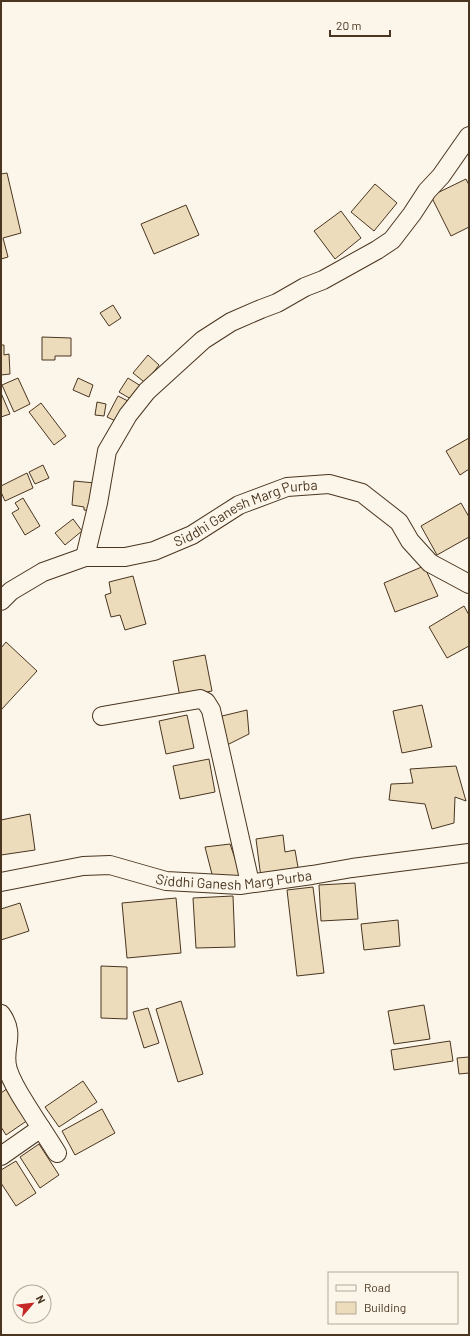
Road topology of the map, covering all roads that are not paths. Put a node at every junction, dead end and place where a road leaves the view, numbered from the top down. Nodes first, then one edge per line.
1 (469, 136) edge
2 (85, 556) junction
3 (469, 584) edge
4 (1, 601) edge
5 (102, 716) dead end
6 (469, 853) edge
7 (1, 882) edge
8 (250, 883) junction
9 (1, 1014) edge
10 (41, 1128) junction
11 (58, 1153) dead end
12 (1, 1156) edge

1 - 2 street
2 - 3 street, Siddhi Ganesh Marg Purba
2 - 4 street, Siddhi Ganesh Marg Purba
5 - 8 street
6 - 8 street, Siddhi Ganesh Marg Purba
7 - 8 street, Siddhi Ganesh Marg Purba
9 - 10 street
10 - 11 street
10 - 12 street

